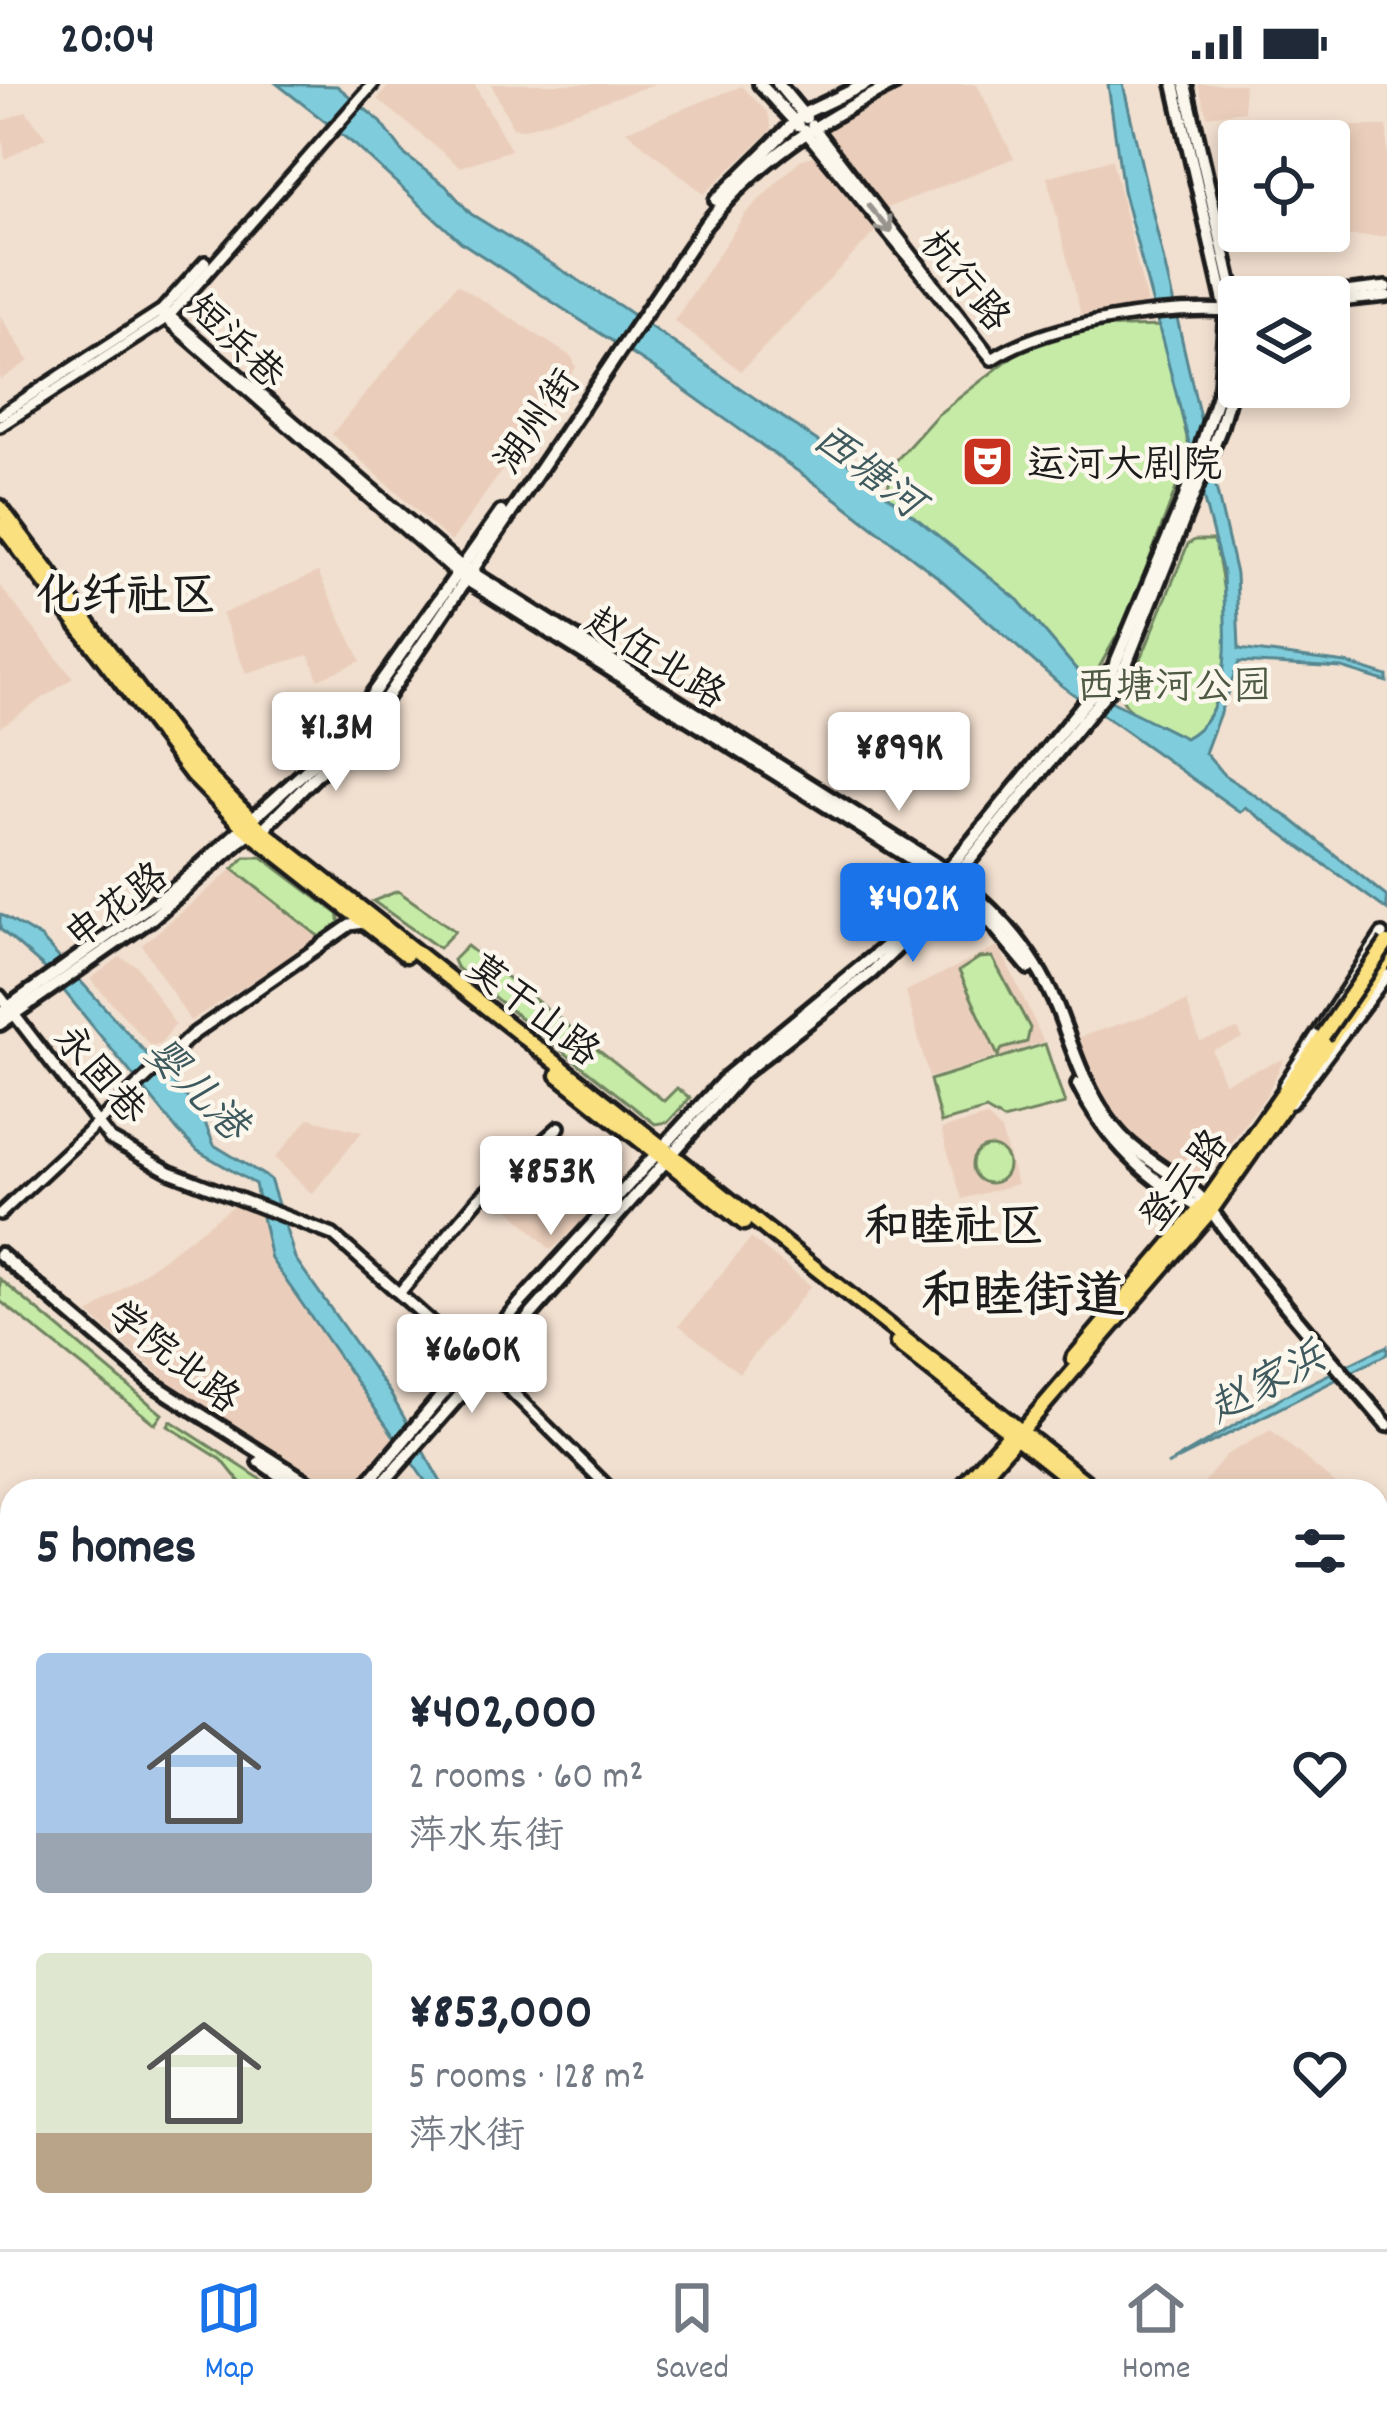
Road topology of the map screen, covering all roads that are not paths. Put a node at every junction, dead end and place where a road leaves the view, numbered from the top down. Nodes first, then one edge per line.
1 (369, 84) edge
2 (760, 84) edge
3 (778, 84) edge
4 (866, 84) edge
5 (894, 84) edge
6 (1174, 84) edge
7 (1185, 84) edge
8 (803, 123) junction
9 (1226, 276) edge
10 (1228, 276) edge
11 (1387, 291) edge
12 (1350, 294) edge
13 (1350, 298) edge
14 (1218, 311) edge
15 (165, 315) junction
16 (1220, 408) edge
17 (0, 415) edge
18 (0, 426) edge
19 (0, 507) edge
20 (0, 524) edge
21 (462, 572) junction
22 (251, 828) junction
23 (948, 878) junction
24 (355, 920) junction
25 (1385, 941) edge
26 (1387, 958) edge
27 (1387, 975) edge
28 (6, 1008) edge
29 (0, 1024) edge
30 (1327, 1039) junction
31 (1276, 1113) junction
32 (98, 1125) junction
33 (559, 1127) dead end
34 (667, 1156) junction
35 (1206, 1208) junction
36 (0, 1214) edge
37 (0, 1258) edge
38 (401, 1291) junction
39 (473, 1359) junction
40 (487, 1367) junction
41 (1387, 1425) edge
42 (422, 1429) junction
43 (1016, 1432) junction
44 (400, 1454) junction
45 (284, 1479) edge
46 (302, 1479) edge
47 (374, 1479) edge
48 (384, 1479) edge
49 (600, 1479) edge
50 (970, 1479) edge
51 (979, 1479) edge
52 (1070, 1479) edge
53 (1081, 1479) edge

1 - 15 street
2 - 8 main road, 杭行路
3 - 8 main road, 杭行路
4 - 8 main road, 湖州街
5 - 8 main road, 湖州街
6 - 9 main road
7 - 10 main road
8 - 14 street, 杭行路
8 - 21 main road, 湖州街
11 - 12 street
11 - 13 street
15 - 17 street
15 - 18 street
15 - 21 street, 短浜巷
16 - 23 main road
19 - 22 main road, 莫干山路
20 - 22 main road, 莫干山路
21 - 22 main road, 湖州街
21 - 23 main road, 赵伍北路
22 - 24 main road, 莫干山路
22 - 28 main road, 申花路
22 - 34 main road, 莫干山路
23 - 34 main road
23 - 35 main road, 赵伍北路
24 - 32 street
24 - 34 main road, 莫干山路
25 - 30 main road, 登云路, bridge
25 - 31 street
26 - 30 main road, 登云路, bridge
27 - 31 street
28 - 29 main road, 申花路
28 - 32 street, 永固巷
30 - 31 main road, 登云路
31 - 35 main road, 登云路
32 - 36 street
32 - 38 street, 永固巷
33 - 38 street
34 - 39 main road
34 - 40 main road
34 - 43 main road, 莫干山路
35 - 41 main road, 赵伍北路
35 - 43 main road, 登云路
37 - 45 main road, 学院北路
37 - 46 main road, 学院北路
38 - 39 street, 永固巷
39 - 42 main road
40 - 42 main road
40 - 49 street
42 - 44 main road
43 - 50 main road, 登云路
43 - 51 main road, 登云路
43 - 52 main road, 莫干山路
43 - 53 main road, 莫干山路
44 - 47 main road
44 - 48 main road

